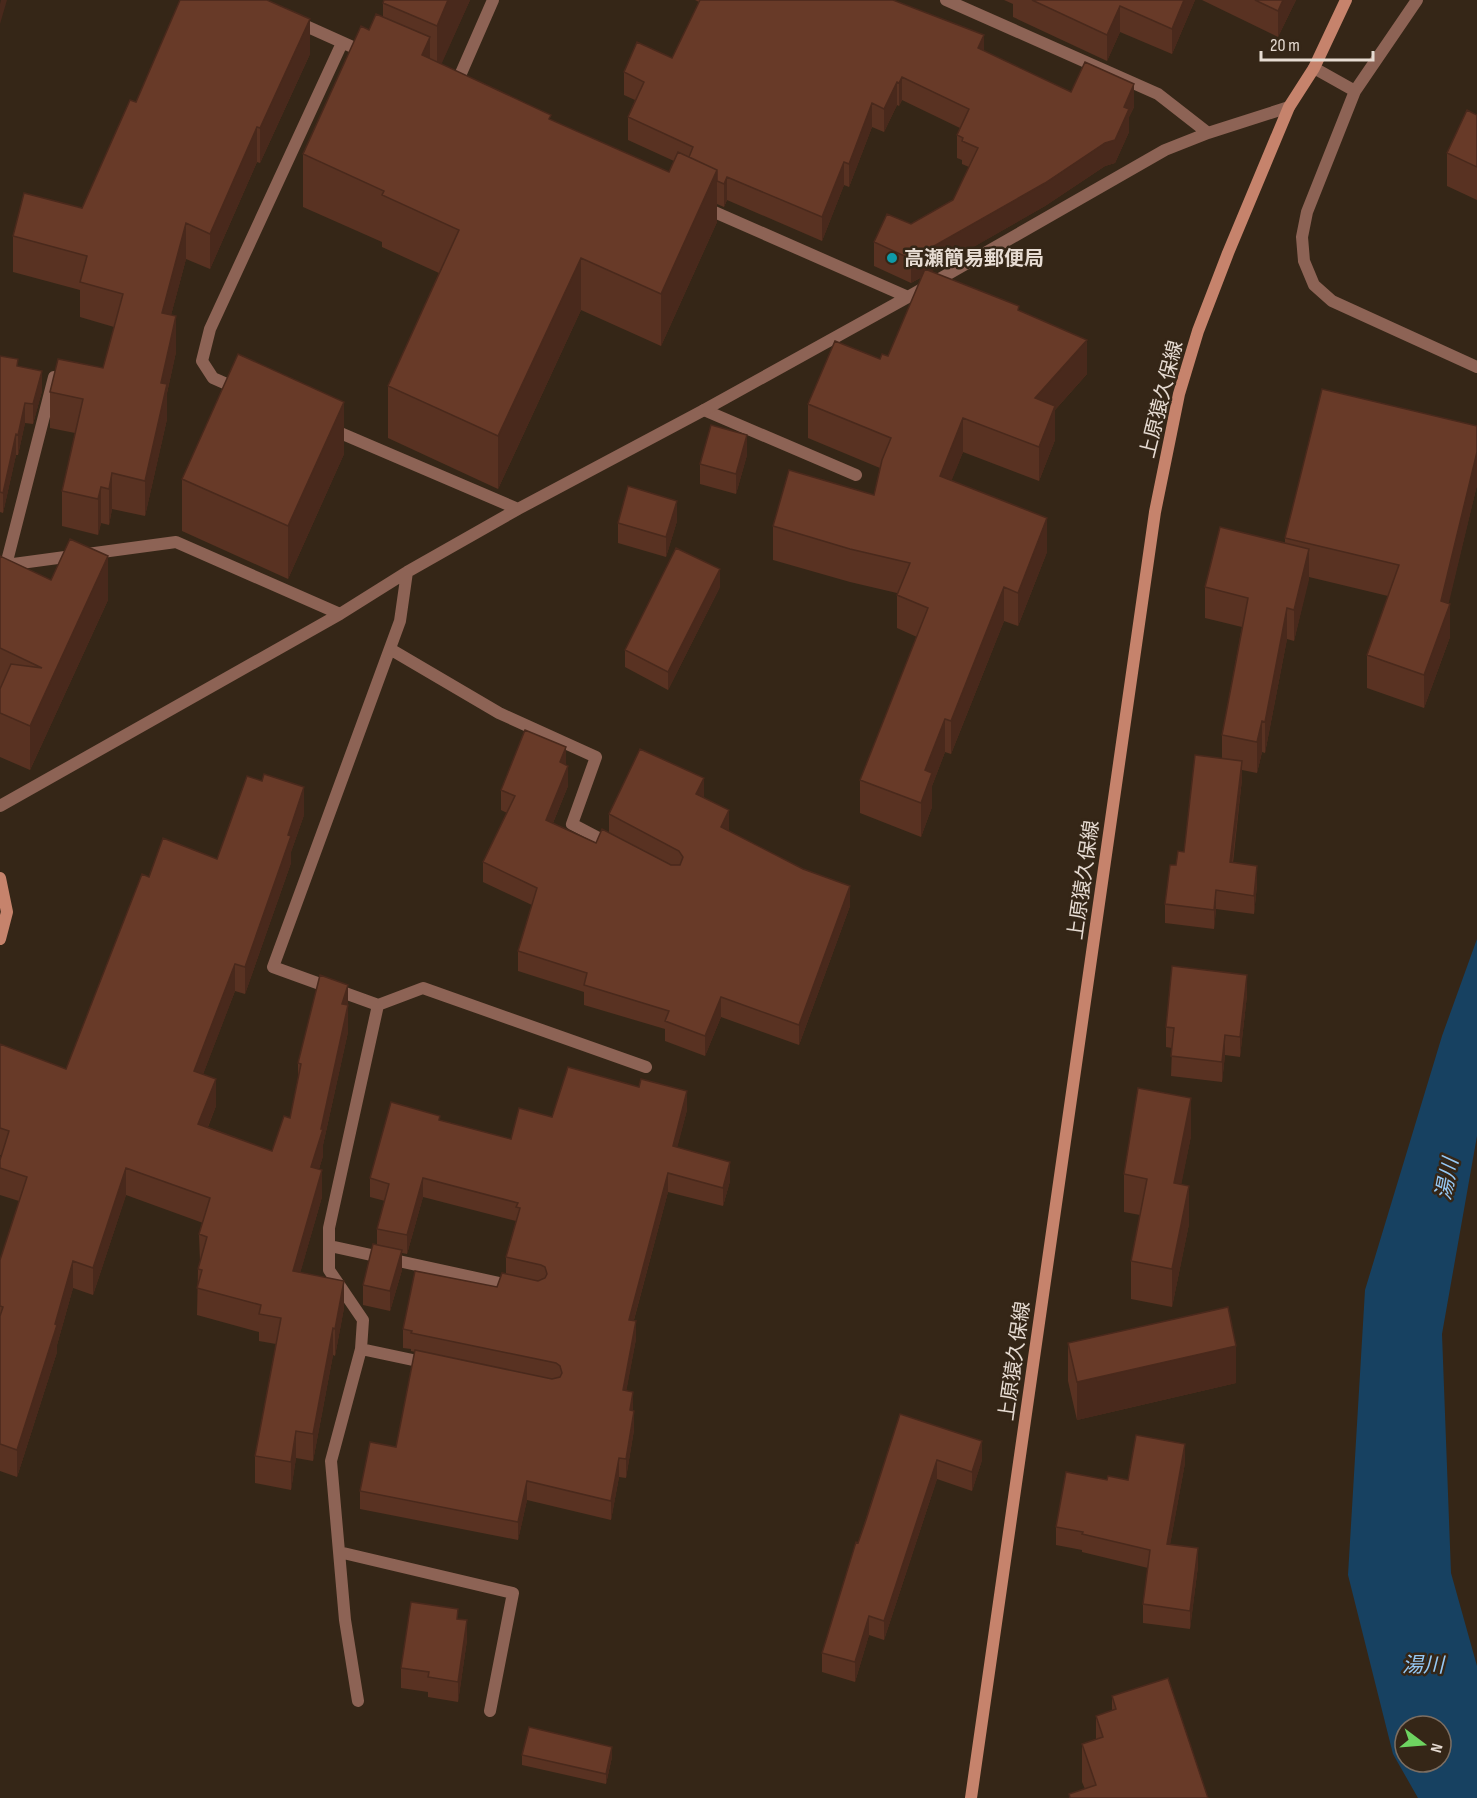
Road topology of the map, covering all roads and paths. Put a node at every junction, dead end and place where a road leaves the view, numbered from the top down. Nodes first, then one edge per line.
1 (493, 0) edge
2 (946, 0) edge
3 (1346, 0) edge
4 (1418, 0) edge
5 (281, 14) edge
6 (342, 43) junction
7 (382, 60) edge
8 (1314, 68) junction
9 (454, 91) edge
10 (1355, 91) junction
11 (1289, 107) junction
12 (1208, 133) junction
13 (687, 200) edge
14 (909, 297) junction
15 (57, 362) edge
16 (1477, 367) edge
17 (246, 392) edge
18 (704, 410) junction
19 (322, 425) edge
20 (856, 475) dead end
21 (518, 509) junction
22 (3, 564) edge
23 (407, 572) junction
24 (340, 614) junction
25 (390, 649) junction
26 (0, 806) edge
27 (624, 851) edge
28 (0, 878) edge
29 (0, 939) edge
30 (378, 1005) junction
31 (645, 1067) dead end
32 (330, 1246) junction
33 (528, 1289) edge
34 (361, 1349) junction
35 (441, 1366) edge
36 (339, 1552) junction
37 (358, 1701) dead end
38 (490, 1711) dead end
39 (971, 1798) edge

1 - 9 street
2 - 12 street
3 - 8 main road, 上原猿久保線
4 - 10 street
5 - 6 street
6 - 7 street
6 - 17 street
8 - 10 street
8 - 11 main road, 上原猿久保線
10 - 16 street
11 - 12 street
11 - 39 main road, 上原猿久保線
12 - 14 street
13 - 14 street
14 - 18 street
15 - 22 street
18 - 20 street
18 - 21 street
19 - 21 street
21 - 23 street
22 - 24 street
23 - 24 street
23 - 25 street
24 - 26 street
25 - 27 street
25 - 30 street
28 - 29 main road
30 - 31 street
30 - 32 street
32 - 33 street
32 - 34 street
34 - 35 street
34 - 36 street
36 - 37 street
36 - 38 street

